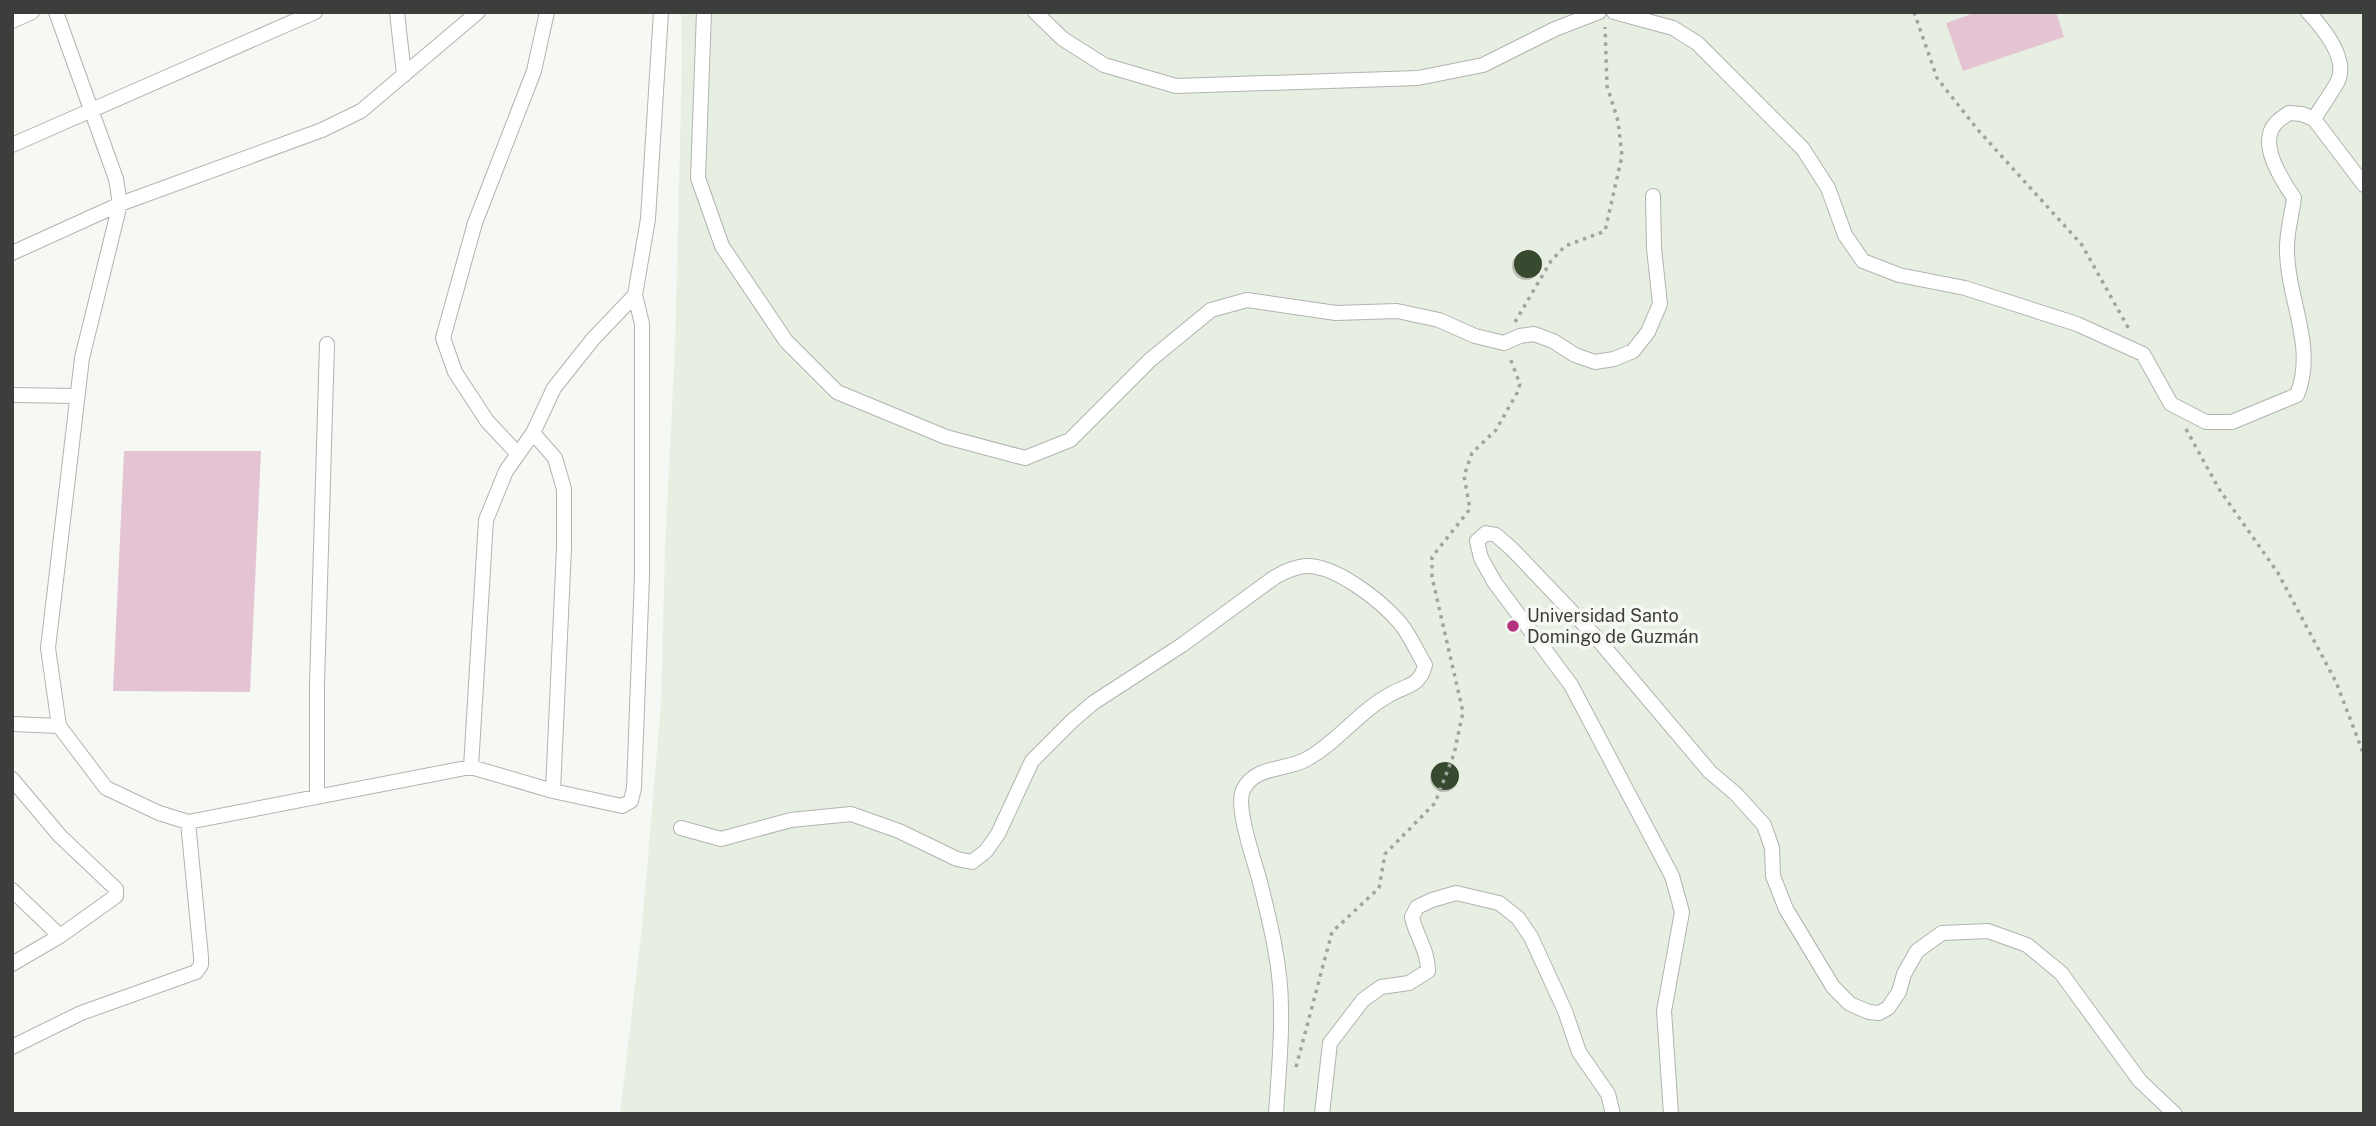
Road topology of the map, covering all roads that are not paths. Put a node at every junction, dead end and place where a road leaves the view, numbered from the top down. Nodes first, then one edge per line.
1 (32, 12) edge
2 (56, 12) edge
3 (315, 12) edge
4 (397, 12) edge
5 (478, 12) edge
6 (547, 12) edge
7 (661, 12) edge
8 (704, 12) edge
9 (1035, 12) edge
10 (1599, 12) edge
11 (1614, 12) edge
12 (2308, 12) edge
13 (12, 22) edge
14 (404, 75) junction
15 (92, 108) junction
16 (2314, 119) junction
17 (12, 145) edge
18 (2364, 185) edge
19 (1653, 196) dead end
20 (120, 204) junction
21 (12, 253) edge
22 (635, 295) junction
23 (327, 344) dead end
24 (12, 395) edge
25 (77, 396) junction
26 (533, 433) junction
27 (518, 454) junction
28 (12, 723) edge
29 (60, 726) junction
30 (471, 767) junction
31 (12, 779) edge
32 (553, 791) junction
33 (317, 797) junction
34 (188, 822) junction
35 (681, 828) dead end
36 (12, 890) edge
37 (60, 936) junction
38 (12, 964) edge
39 (12, 1047) edge
40 (1276, 1114) edge
41 (1322, 1114) edge
42 (1613, 1114) edge
43 (1671, 1114) edge
44 (2175, 1114) edge

1 - 13 street
2 - 15 street
3 - 15 street
4 - 14 street
5 - 14 street
6 - 27 street
7 - 22 street
8 - 19 street
9 - 10 street
11 - 16 street
12 - 16 street
14 - 20 street
15 - 17 street
15 - 20 street
16 - 18 street
20 - 21 street
20 - 25 street
22 - 26 street
22 - 32 street
23 - 33 street
24 - 25 street
25 - 29 street
26 - 27 street
26 - 32 street
27 - 30 street
28 - 29 street
29 - 34 street
30 - 32 street
30 - 33 street
31 - 37 street
33 - 34 street
34 - 39 street
35 - 40 street
36 - 37 street
37 - 38 street
41 - 42 street
43 - 44 street

